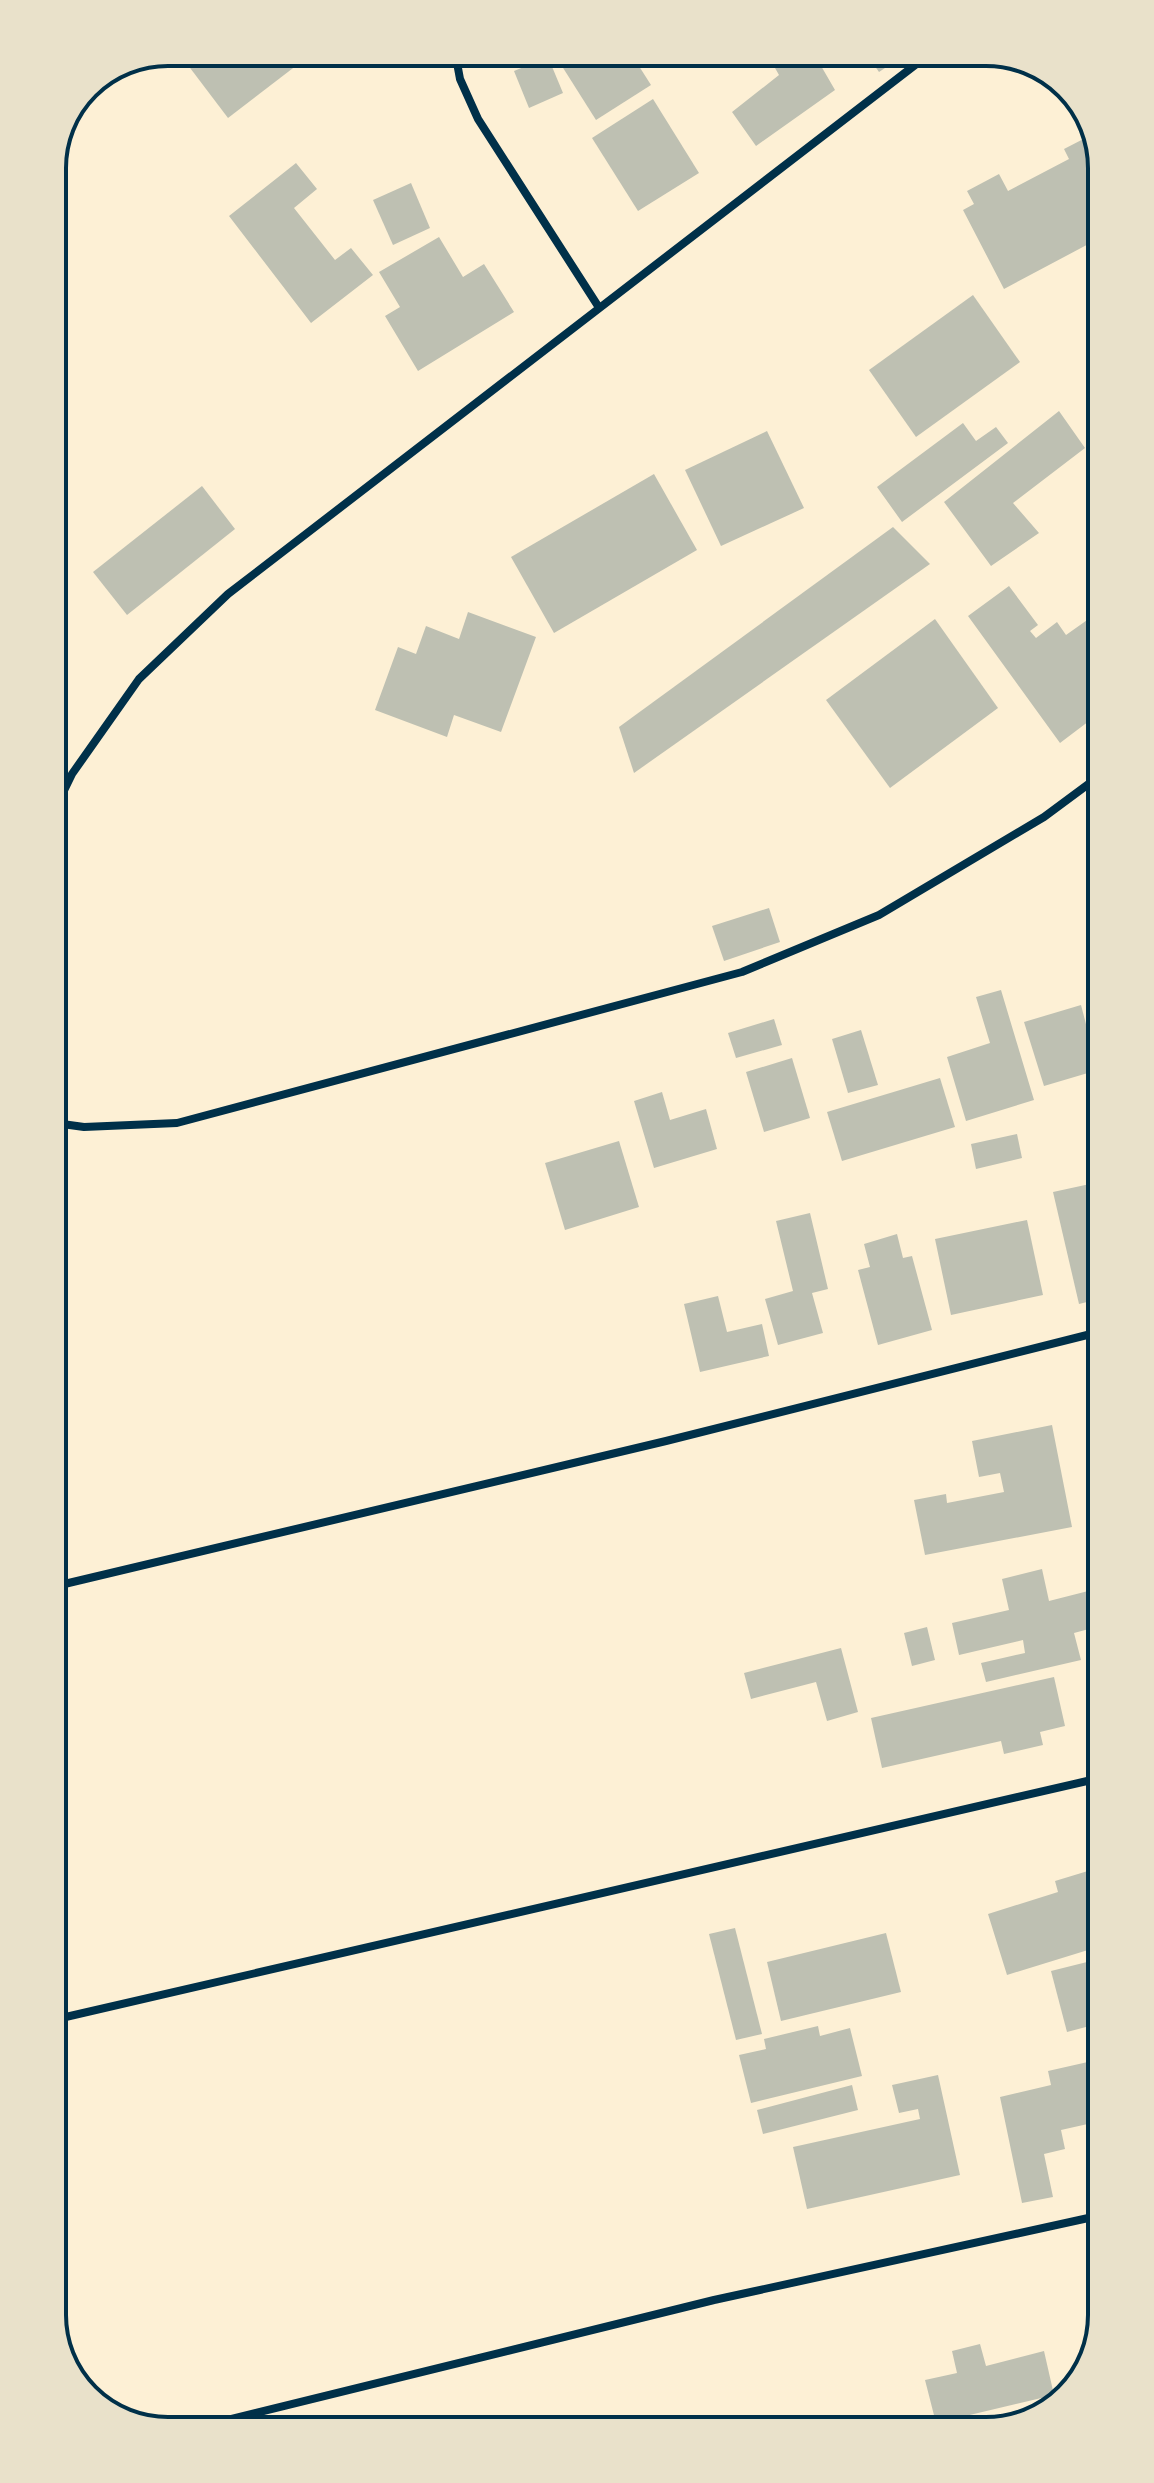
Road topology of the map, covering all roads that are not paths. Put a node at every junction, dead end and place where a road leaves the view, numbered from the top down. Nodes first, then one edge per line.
1 (458, 66) edge
2 (914, 66) edge
3 (598, 306) junction
4 (1088, 784) edge
5 (66, 786) edge
6 (66, 1125) edge
7 (1088, 1335) edge
8 (66, 1584) edge
9 (1088, 1781) edge
10 (66, 2017) edge
11 (1088, 2218) edge
12 (240, 2417) edge

1 - 3 street
2 - 3 street
3 - 5 street
4 - 6 street
7 - 8 street
9 - 10 street
11 - 12 street

